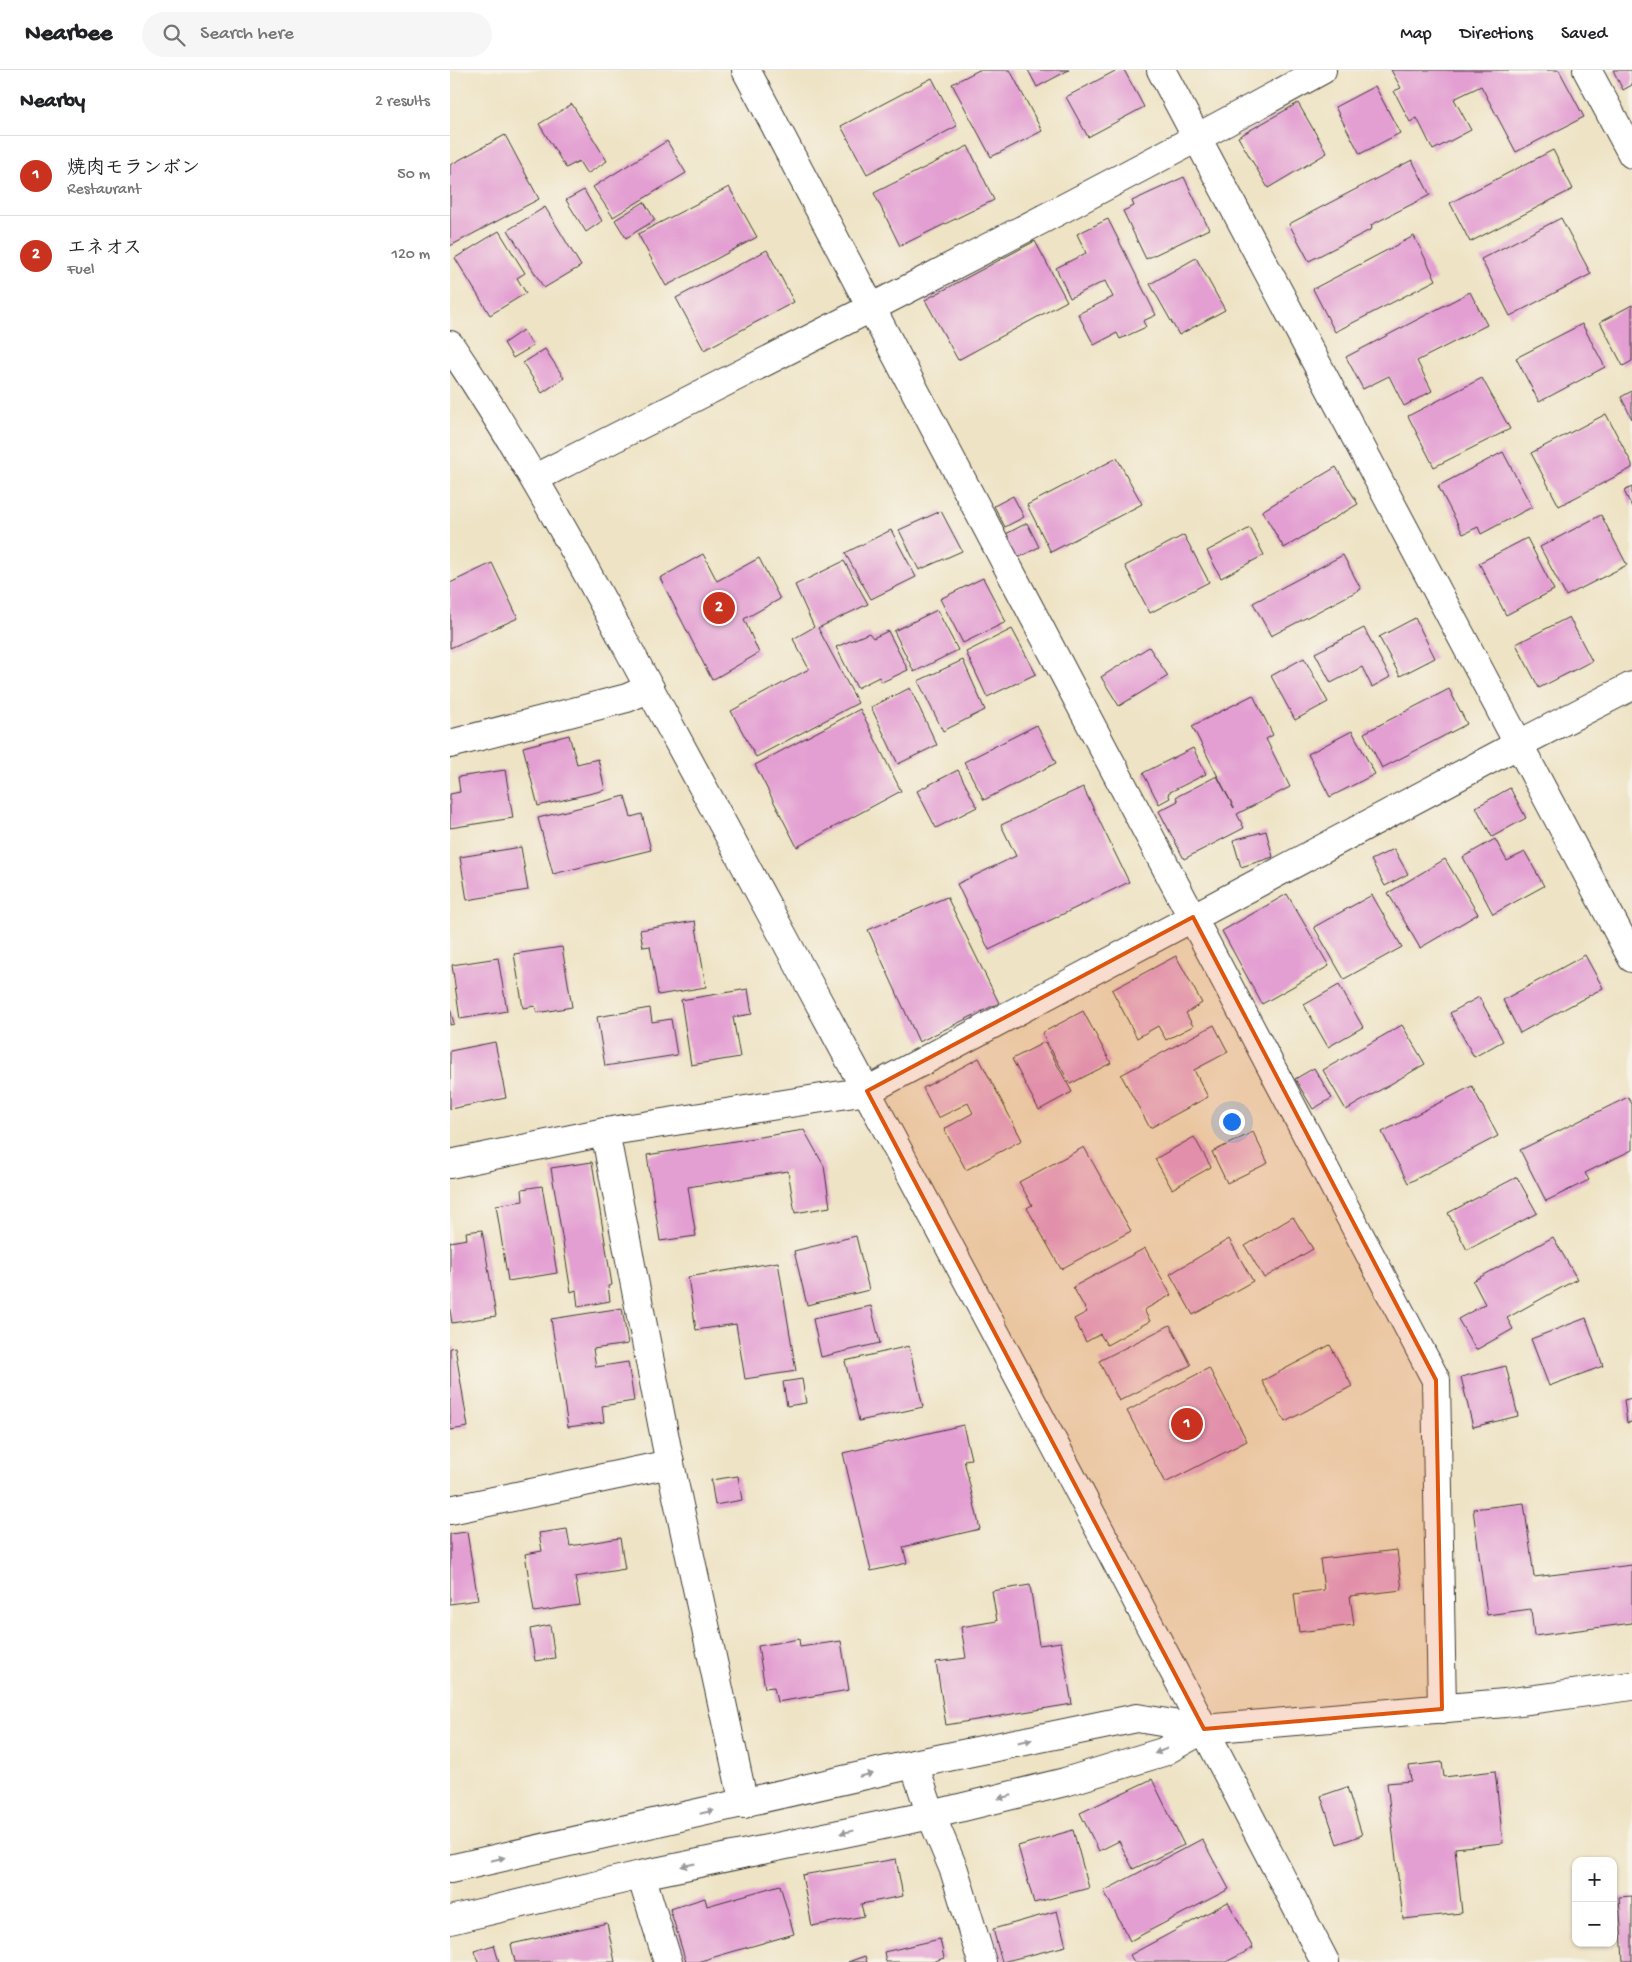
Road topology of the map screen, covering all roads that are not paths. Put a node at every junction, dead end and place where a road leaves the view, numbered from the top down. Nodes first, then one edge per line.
1 (746, 70) edge
2 (1161, 70) edge
3 (1322, 70) edge
4 (1587, 70) edge
5 (1198, 138) junction
6 (1632, 154) edge
7 (873, 308) junction
8 (450, 345) edge
9 (535, 478) junction
10 (1632, 686) edge
11 (650, 688) junction
12 (450, 744) edge
13 (1519, 744) junction
14 (1193, 917) junction
15 (1632, 958) edge
16 (867, 1091) junction
17 (605, 1132) junction
18 (450, 1164) edge
19 (670, 1464) junction
20 (450, 1510) edge
21 (1632, 1686) edge
22 (1442, 1709) junction
23 (1204, 1729) junction
24 (914, 1764) junction
25 (744, 1804) junction
26 (931, 1815) junction
27 (450, 1869) edge
28 (641, 1875) junction
29 (450, 1920) edge
30 (668, 1962) edge
31 (982, 1962) edge
32 (1325, 1962) edge

1 - 7 street
2 - 5 street
3 - 5 street
4 - 6 street
5 - 7 street
5 - 13 street
7 - 9 street
7 - 14 street
8 - 9 street
9 - 11 street
10 - 13 street
11 - 12 street
11 - 16 street
13 - 14 street
13 - 15 street
14 - 16 street
14 - 22 street
16 - 17 street
16 - 23 street
17 - 18 street
17 - 19 street
19 - 20 street
19 - 25 street
21 - 22 street
22 - 23 street
24 -> 23 street
23 -> 26 street
23 - 32 street
25 -> 24 street
24 - 26 street
27 -> 25 street
26 -> 28 street
26 - 31 street
28 - 29 street
28 - 30 street

